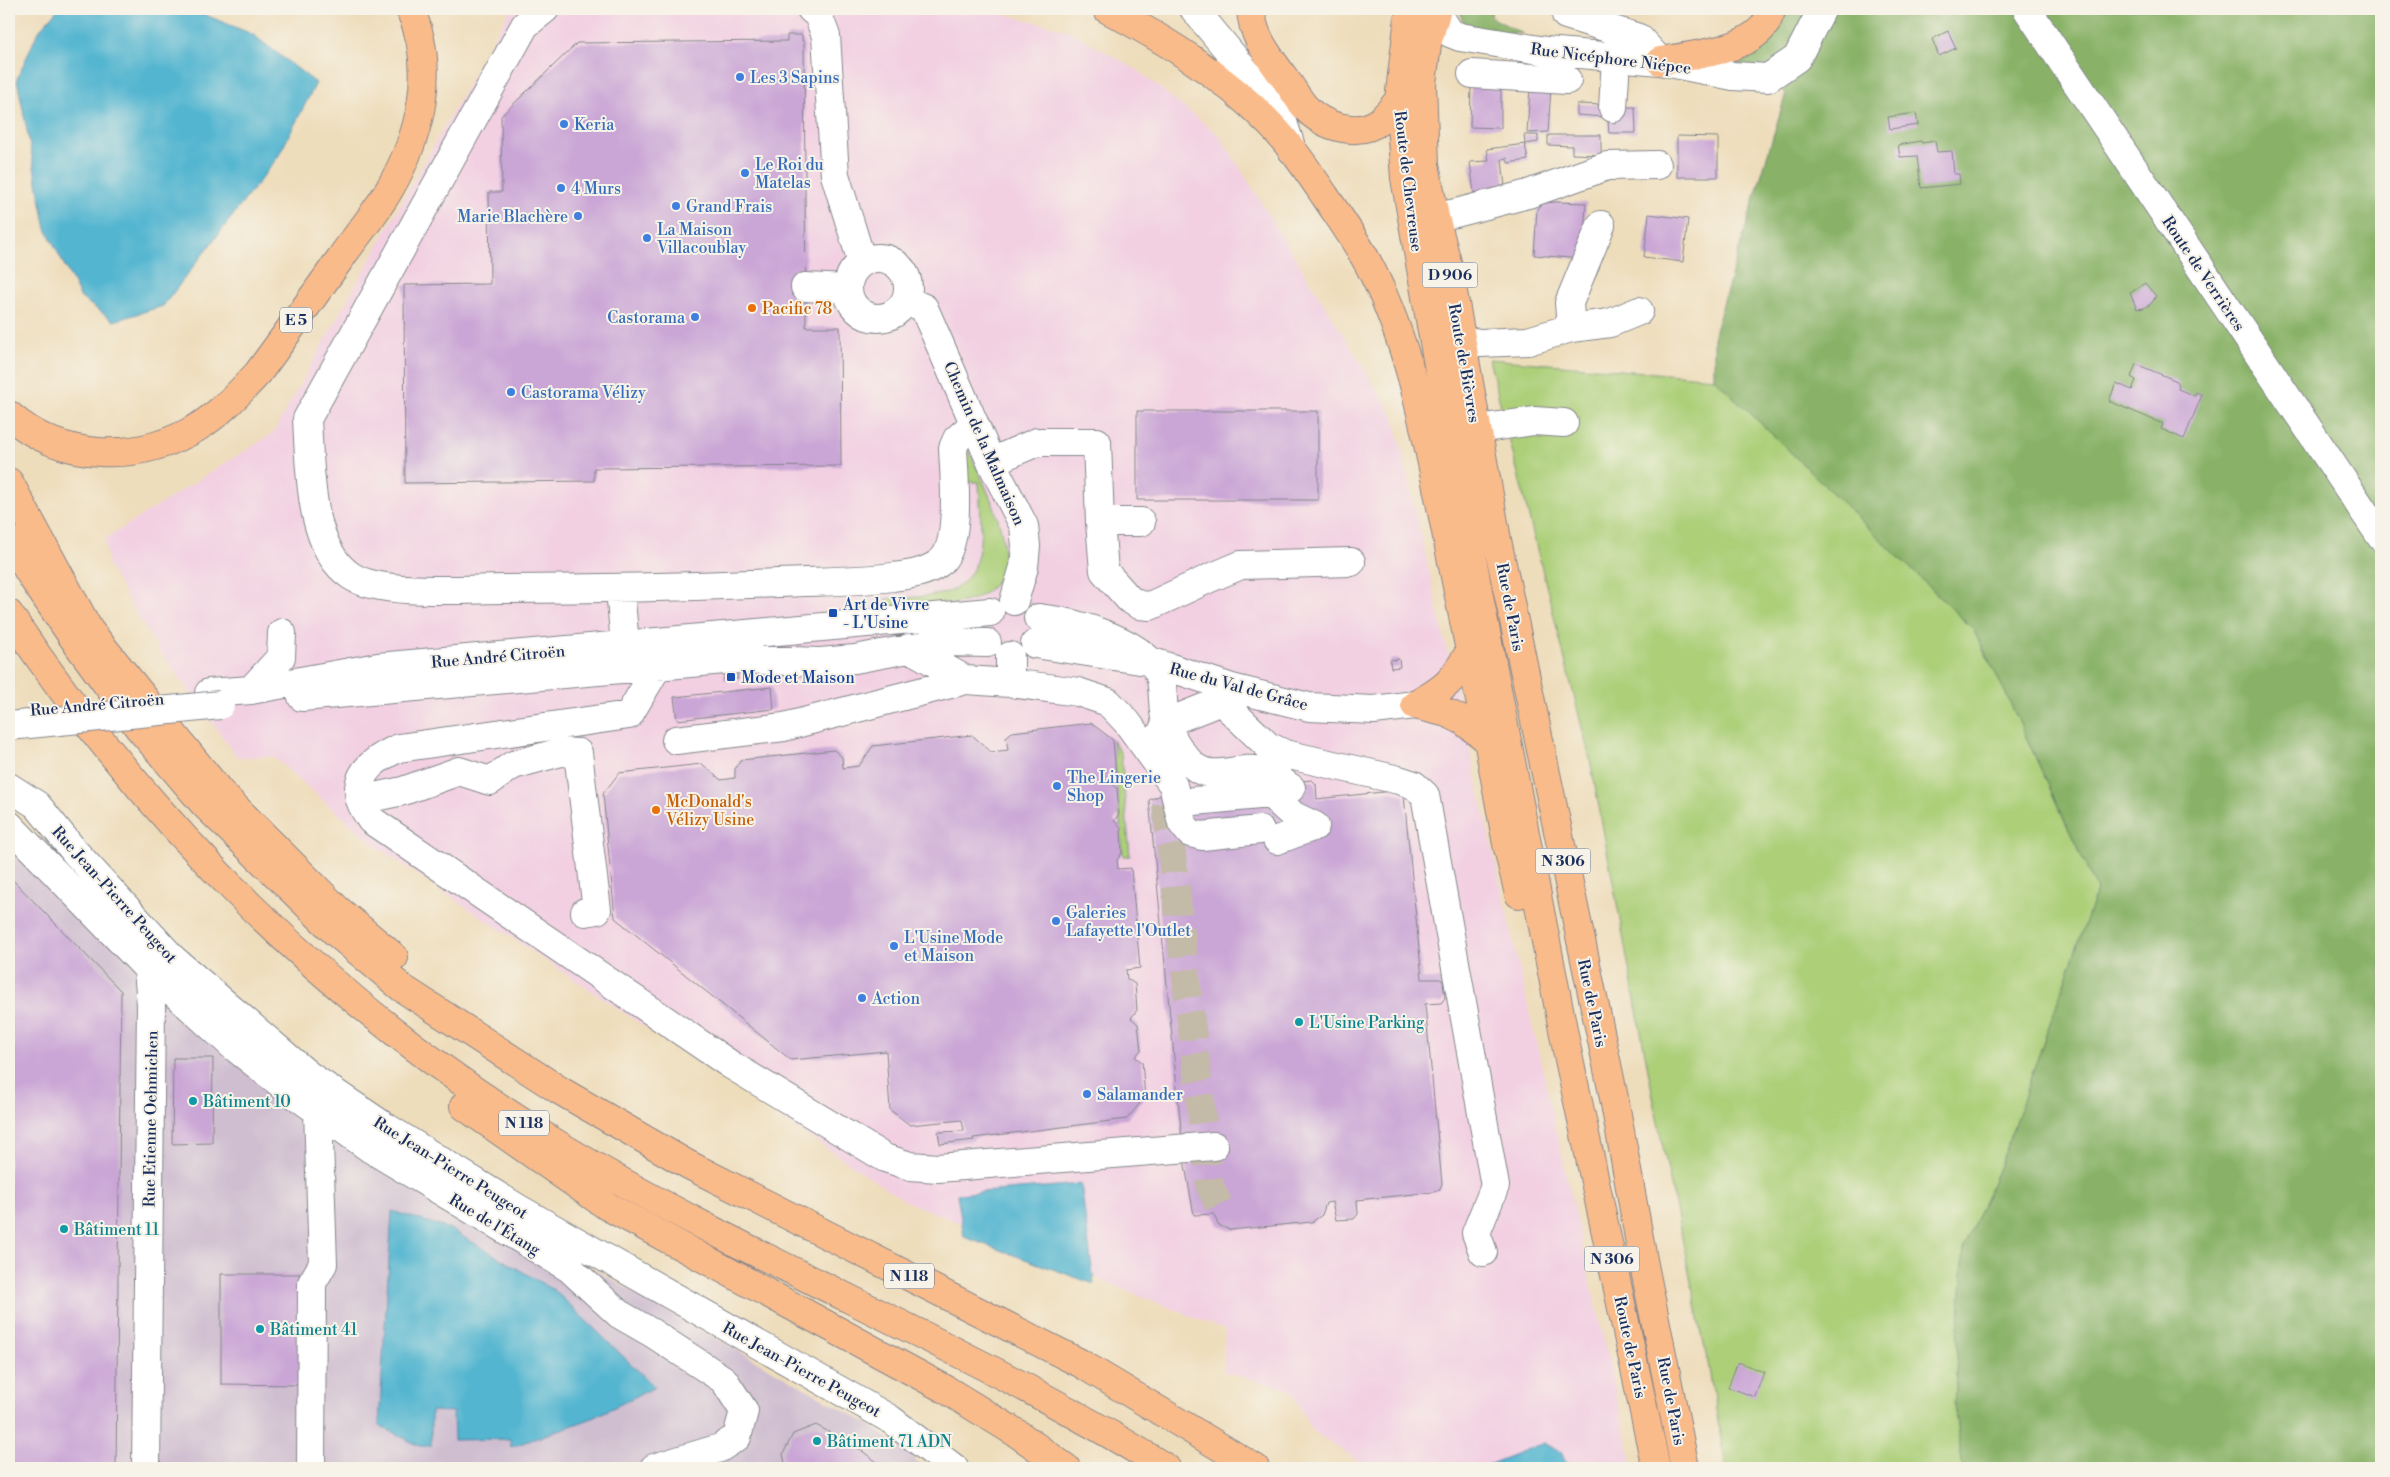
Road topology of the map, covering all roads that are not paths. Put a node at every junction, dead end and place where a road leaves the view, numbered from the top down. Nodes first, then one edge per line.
1 (410, 9) edge
2 (545, 9) edge
3 (811, 9) edge
4 (1107, 9) edge
5 (1194, 9) edge
6 (1251, 9) edge
7 (1772, 9) edge
8 (1822, 9) edge
9 (2027, 9) edge
10 (1428, 10) edge
11 (1566, 15) dead end
12 (1546, 50) junction
13 (1616, 58) junction
14 (1660, 61) junction
15 (1472, 74) dead end
16 (1399, 100) junction
17 (1612, 108) dead end
18 (1292, 150) junction
19 (1657, 165) dead end
20 (1435, 217) junction
21 (1601, 225) dead end
22 (862, 262) junction
23 (805, 287) dead end
24 (848, 288) junction
25 (906, 300) junction
26 (1639, 311) dead end
27 (1571, 328) junction
28 (1461, 340) junction
29 (9, 415) edge
30 (1564, 423) dead end
31 (974, 424) junction
32 (1477, 429) junction
33 (991, 462) junction
34 (9, 482) edge
35 (1100, 522) junction
36 (1141, 522) dead end
37 (1466, 531) joint
38 (2381, 537) edge
39 (9, 539) edge
40 (1497, 540) joint
41 (1351, 562) dead end
42 (620, 589) junction
43 (1014, 601) junction
44 (990, 612) junction
45 (9, 614) edge
46 (1038, 618) junction
47 (282, 632) dead end
48 (672, 642) junction
49 (1034, 644) junction
50 (626, 645) junction
51 (909, 648) junction
52 (998, 649) junction
53 (1470, 651) junction
54 (1153, 662) junction
55 (657, 666) junction
56 (966, 680) junction
57 (1010, 683) junction
58 (251, 690) junction
59 (1226, 694) junction
60 (214, 699) junction
61 (1415, 705) junction
62 (9, 712) edge
63 (9, 726) edge
64 (1163, 730) junction
65 (676, 740) dead end
66 (1488, 740) junction
67 (9, 787) edge
68 (1291, 788) dead end
69 (360, 800) junction
70 (1194, 801) dead end
71 (9, 825) edge
72 (585, 912) dead end
73 (148, 969) junction
74 (345, 994) junction
75 (1567, 1050) junction
76 (558, 1090) junction
77 (318, 1111) junction
78 (1214, 1146) dead end
79 (1483, 1252) dead end
80 (608, 1260) junction
81 (652, 1333) junction
82 (1018, 1434) junction
83 (146, 1468) edge
84 (311, 1468) edge
85 (654, 1468) edge
86 (954, 1468) edge
87 (1047, 1468) edge
88 (1066, 1468) edge
89 (1166, 1468) edge
90 (1255, 1468) edge
91 (1656, 1468) edge
92 (1685, 1468) edge

1 - 29 main road, E 5
2 - 42 street
3 - 22 street
4 - 18 main road
5 - 18 street
6 - 16 main road
7 - 14 main road
8 - 14 street, Rue Nicéphore Niépce
9 - 38 street, Route de Verrières
10 - 12 street, Rue Nicéphore Niépce
10 - 16 main road, Route de Chevreuse / D 906
10 - 20 main road, Route de Bièvres / D 906
11 - 14 street
12 - 13 street, Rue Nicéphore Niépce
12 - 15 street
13 - 14 street, Rue Nicéphore Niépce
13 - 17 street
16 - 37 main road, Route de Chevreuse / D 906
18 - 53 main road
19 - 20 street
20 - 28 main road, Route de Bièvres / D 906
21 - 27 street
22 - 24 street
22 - 25 street
23 - 24 street
24 - 25 street
25 - 31 street, Chemin de la Malmaison
26 - 27 street
27 - 28 street
28 - 32 main road, Route de Bièvres / D 906
30 - 32 street
31 - 33 street, Chemin de la Malmaison
31 - 42 street
32 - 40 main road, Route de Bièvres / D 906
33 - 35 street
33 - 43 street, Chemin de la Malmaison
34 - 76 main road
35 - 36 street
35 - 41 street
37 - 75 main road, Rue de Paris / N 306
39 - 76 main road, N 118
40 - 92 main road, Rue de Paris / N 306
42 - 50 street
43 - 44 street
43 - 46 street
44 - 48 street, Rue André Citroën
44 - 52 street
45 - 74 main road, N 118
46 - 49 street
46 - 54 street, Rue du Val de Grâce
47 - 58 street
48 - 50 street, Rue André Citroën
48 - 55 street
49 - 52 street
49 - 54 street, Rue du Val de Grâce
50 - 58 street, Rue André Citroën
51 - 52 street, Rue André Citroën
51 - 55 street, Rue André Citroën
51 - 56 street
52 - 57 street
53 - 61 main road
53 - 66 main road
54 - 59 street, Rue du Val de Grâce
54 - 64 street
55 - 60 street, Rue André Citroën
55 - 69 street
56 - 57 street
56 - 65 street
57 - 70 street
58 - 60 street, Rue André Citroën
59 - 61 street, Rue du Val de Grâce
59 - 64 street
59 - 79 street
60 - 62 street, Rue André Citroën
60 - 63 street, Rue André Citroën, bridge
61 - 66 main road
64 - 68 street
66 - 75 main road
67 - 80 street, Rue Jean-Pierre Peugeot
69 - 72 street
69 - 78 street
71 - 73 street
73 - 77 street, Rue de l'Étang
73 - 83 street, Rue Etienne Oehmichen
74 - 82 main road
74 - 89 main road, N 118
75 - 91 main road, Route de Paris / N 306
76 - 90 main road, N 118
77 - 81 street, Rue de l'Étang
77 - 84 street
80 - 81 street
80 - 86 street, Rue Jean-Pierre Peugeot
81 - 85 street, Rue de l'Étang
82 - 87 main road
82 - 88 main road

